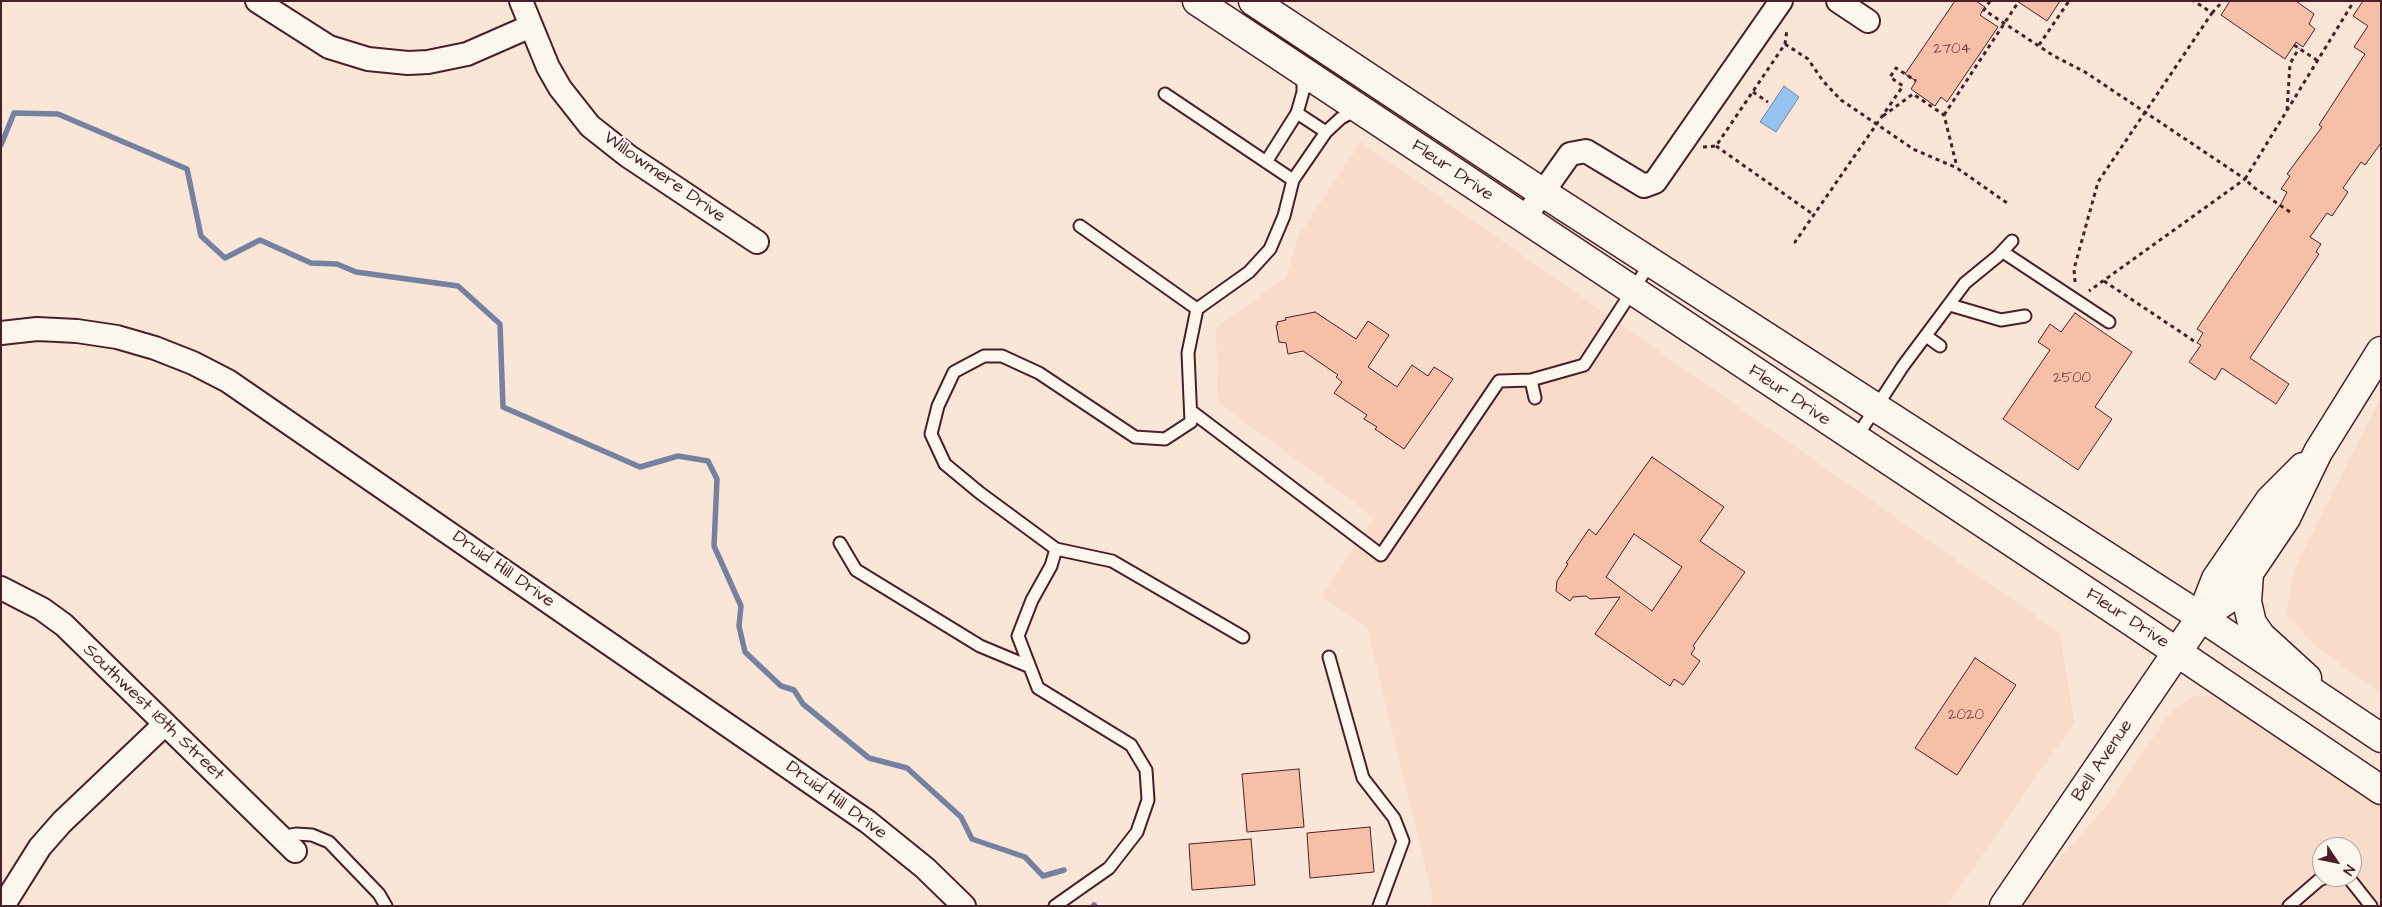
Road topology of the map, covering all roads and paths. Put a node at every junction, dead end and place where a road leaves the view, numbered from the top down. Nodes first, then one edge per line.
1 (257, 1) edge
2 (521, 1) edge
3 (1197, 1) edge
4 (1253, 1) edge
5 (1781, 1) edge
6 (1838, 1) edge
7 (1990, 1) edge
8 (2019, 1) edge
9 (2069, 1) edge
10 (2194, 1) edge
11 (2223, 1) edge
12 (2354, 1) edge
13 (2212, 13) junction
14 (1868, 21) dead end
15 (2005, 23) junction
16 (531, 26) junction
17 (1788, 27) dead end
18 (1785, 44) junction
19 (2039, 45) junction
20 (2294, 45) dead end
21 (2299, 48) junction
22 (2318, 61) junction
23 (1303, 72) junction
24 (1916, 81) dead end
25 (1753, 92) junction
26 (1165, 94) dead end
27 (1768, 102) dead end
28 (1358, 109) junction
29 (2287, 111) junction
30 (2145, 112) junction
31 (1297, 113) junction
32 (1944, 115) junction
33 (1879, 119) junction
34 (1876, 124) junction
35 (1326, 132) junction
36 (1716, 146) junction
37 (1701, 148) dead end
38 (1266, 162) junction
39 (1957, 168) junction
40 (2245, 179) junction
41 (1292, 180) junction
42 (1542, 192) junction
43 (2007, 202) dead end
44 (2290, 212) dead end
45 (1814, 215) junction
46 (1524, 219) junction
47 (1080, 226) dead end
48 (2012, 240) dead end
49 (757, 242) dead end
50 (1796, 243) dead end
51 (2003, 252) junction
52 (1651, 262) junction
53 (2104, 281) junction
54 (1631, 291) junction
55 (2075, 300) junction
56 (1950, 304) junction
57 (1197, 309) junction
58 (2025, 316) dead end
59 (2108, 322) dead end
60 (1, 333) edge
61 (1926, 336) junction
62 (2197, 343) dead end
63 (1940, 346) dead end
64 (2381, 351) edge
65 (1531, 380) junction
66 (1535, 398) dead end
67 (1876, 406) junction
68 (1191, 411) junction
69 (1854, 439) junction
70 (2318, 452) junction
71 (840, 543) dead end
72 (1056, 549) junction
73 (2249, 572) junction
74 (1, 588) edge
75 (2202, 617) junction
76 (1243, 638) dead end
77 (2177, 653) junction
78 (1329, 656) dead end
79 (1028, 666) junction
80 (2349, 716) junction
81 (165, 724) junction
82 (2381, 738) edge
83 (2381, 790) edge
84 (288, 844) joint
85 (2312, 886) edge
86 (2356, 887) edge
87 (3, 906) edge
88 (386, 906) edge
89 (964, 906) edge
90 (1055, 906) edge
91 (1379, 906) edge
92 (2004, 906) edge
93 (2289, 906) edge
94 (2371, 906) edge

1 - 16 street
2 - 16 street, Willowmere Drive
3 - 23 main road, Fleur Drive
4 - 42 main road, Fleur Drive
5 - 42 street
6 - 14 street
7 - 15 path
8 - 15 path
9 - 19 path
10 - 13 path
11 - 13 path
12 - 22 path
13 - 30 path
15 - 19 path
15 - 32 path
16 - 49 street, Willowmere Drive
17 - 18 path
18 - 25 path
18 - 34 path
19 - 30 path
20 - 21 path
21 - 22 path
21 - 29 path
22 - 29 path
23 - 28 main road, Fleur Drive
23 - 31 lane
24 - 33 path
25 - 27 path
25 - 36 path
26 - 38 lane
28 - 35 lane
28 - 46 main road, Fleur Drive
29 - 40 path
30 - 40 path
30 - 55 path
31 - 35 lane
31 - 38 lane
32 - 33 path
32 - 39 path
33 - 34 path
34 - 39 path
34 - 45 path
35 - 41 lane
36 - 37 path
36 - 45 path
38 - 41 lane
39 - 43 path
40 - 44 path
40 - 53 path
41 - 57 lane
42 - 46 street
42 - 52 main road, Fleur Drive
45 - 50 path
46 - 54 main road, Fleur Drive
47 - 57 lane
48 - 51 lane
51 - 55 lane
51 - 56 lane
52 - 54 lane
52 - 67 main road, Fleur Drive
53 - 55 path
53 - 62 path
54 - 65 lane
54 - 69 main road, Fleur Drive
55 - 59 lane
56 - 58 lane
56 - 61 lane
57 - 68 lane
60 - 89 street, Druid Hill Drive
61 - 63 lane
61 - 67 lane
64 - 70 main road, Bell Avenue
65 - 66 lane
65 - 68 lane
67 - 69 lane
67 - 75 main road, Fleur Drive
68 - 72 lane
69 - 77 main road, Fleur Drive
70 - 73 main road, Bell Avenue
70 - 75 main road, Bell Avenue
71 - 79 lane
72 - 76 lane
72 - 79 lane
73 - 75 main road, Bell Avenue
73 - 80 main road
74 - 81 street, Southwest 18th Street
75 - 77 main road, Bell Avenue
75 - 80 main road, Fleur Drive
77 - 83 main road, Fleur Drive
77 - 92 main road, Bell Avenue
78 - 91 lane
79 - 90 lane
80 - 82 main road, Fleur Drive
81 - 84 street, Southwest 18th Street
81 - 87 street
84 - 88 lane
85 - 93 lane
86 - 94 lane

